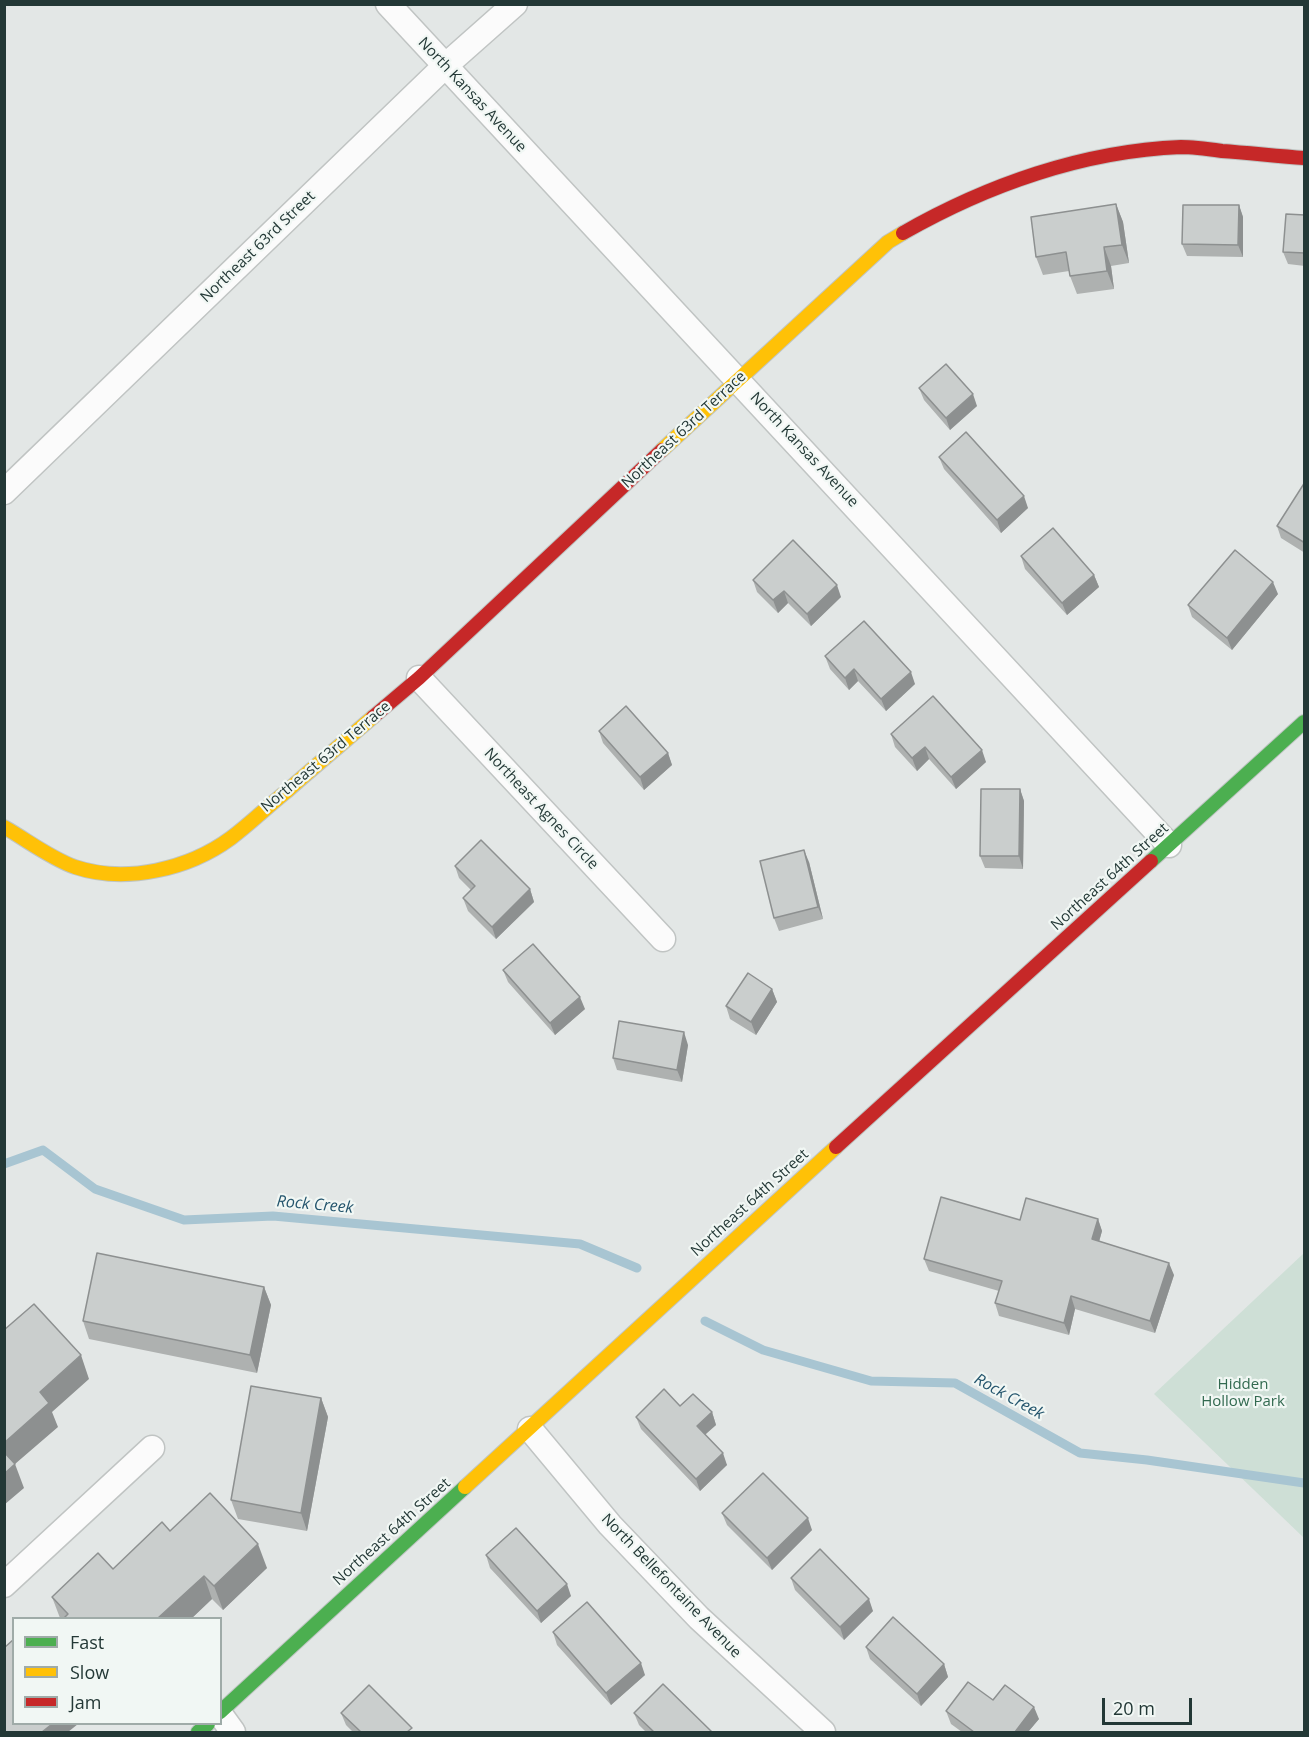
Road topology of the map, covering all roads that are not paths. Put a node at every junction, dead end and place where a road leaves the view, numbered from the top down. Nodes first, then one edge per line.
1 (388, 4) edge
2 (515, 4) edge
3 (445, 66) junction
4 (1305, 158) edge
5 (738, 379) junction
6 (4, 492) edge
7 (419, 678) junction
8 (1305, 722) edge
9 (4, 827) edge
10 (1169, 845) junction
11 (663, 939) dead end
12 (530, 1429) junction
13 (152, 1448) dead end
14 (4, 1585) edge
15 (222, 1711) edge
16 (222, 1716) edge
17 (233, 1732) edge
18 (824, 1732) edge

1 - 3 street, North Kansas Avenue
2 - 3 street, Northeast 63rd Street
3 - 5 street, North Kansas Avenue
3 - 6 street, Northeast 63rd Street
4 - 5 street, Northeast 63rd Terrace
5 - 7 street, Northeast 63rd Terrace
5 - 10 street, North Kansas Avenue
7 - 9 street, Northeast 63rd Terrace
7 - 11 street, Northeast Agnes Circle
8 - 10 street, Northeast 64th Street
10 - 12 street, Northeast 64th Street
12 - 15 street, Northeast 64th Street
12 - 18 street, North Bellefontaine Avenue
13 - 14 street
16 - 17 street

